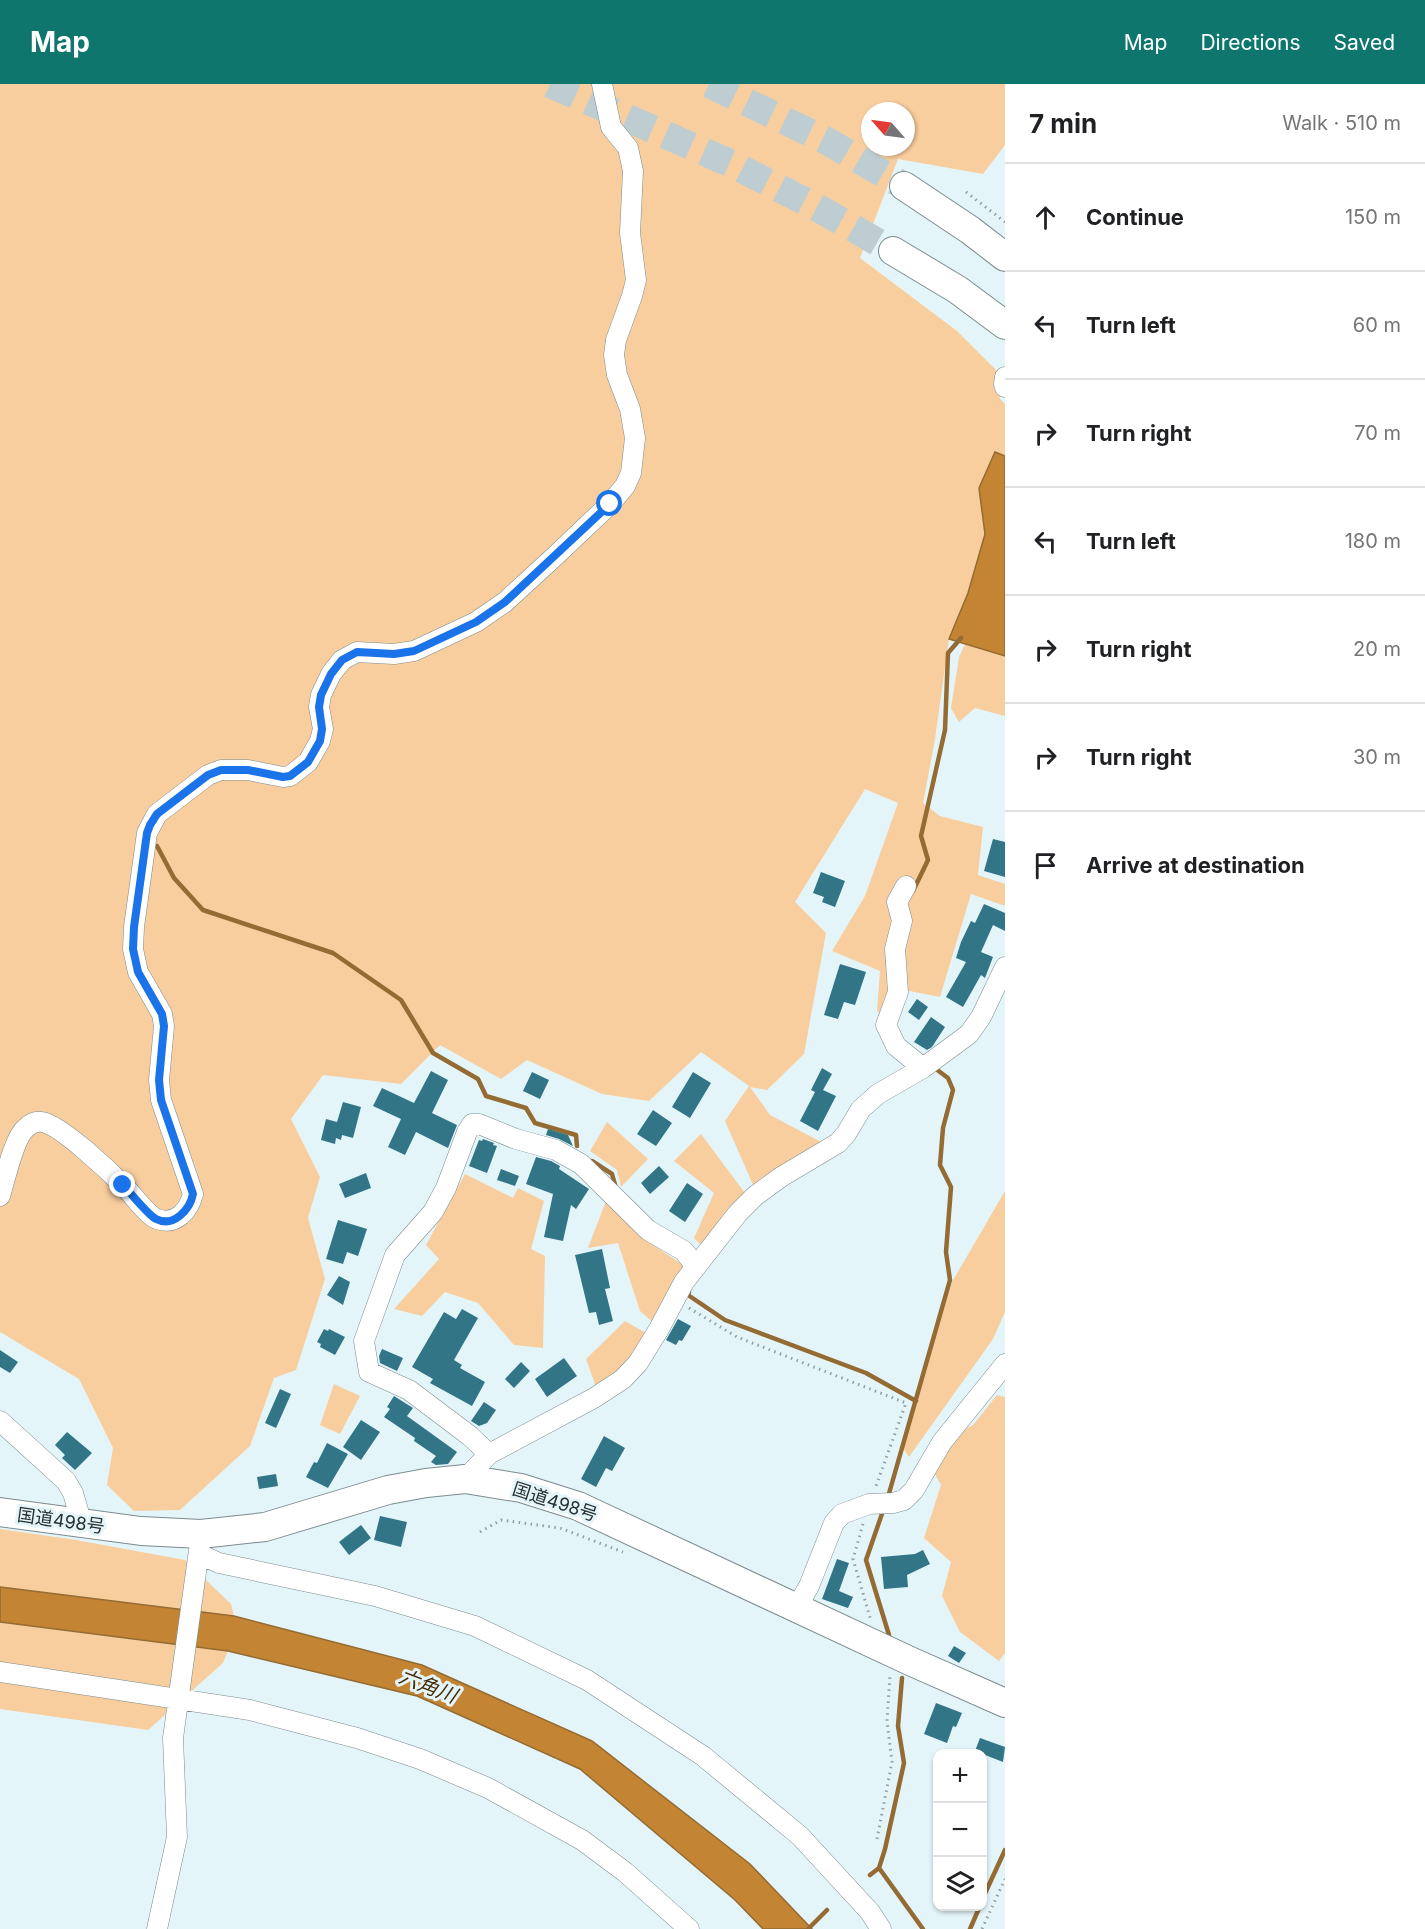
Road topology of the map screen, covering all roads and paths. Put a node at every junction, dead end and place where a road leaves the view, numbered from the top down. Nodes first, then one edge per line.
1 (602, 84) edge
2 (904, 186) tunnel mouth
3 (966, 192) dead end
4 (1005, 222) edge
5 (893, 251) tunnel mouth
6 (1005, 257) edge
7 (1005, 325) edge
8 (1005, 377) edge
9 (1005, 387) edge
10 (906, 885) dead end
11 (1005, 966) edge
12 (929, 1064) junction
13 (0, 1196) edge
14 (696, 1267) junction
15 (1005, 1364) edge
16 (0, 1421) edge
17 (489, 1454) junction
18 (465, 1479) junction
19 (0, 1512) edge
20 (82, 1524) junction
21 (480, 1532) dead end
22 (199, 1551) junction
23 (623, 1552) dead end
24 (796, 1609) junction
25 (0, 1672) edge
26 (179, 1697) junction
27 (1005, 1703) edge
28 (1005, 1879) edge
29 (157, 1929) edge
30 (689, 1929) edge
31 (881, 1929) edge
32 (982, 1929) edge

1 - 13 street
2 - 6 highway
3 - 4 path
5 - 7 highway
8 - 9 street
10 - 12 street
11 - 12 street
12 - 14 street
14 - 17 street
14 - 17 street
15 - 24 street
16 - 20 street
17 - 18 street
18 - 22 highway, 国道498号
18 - 24 highway, 国道498号
19 - 20 highway, 国道498号
20 - 22 highway, 国道498号
21 - 23 path
22 - 26 street
22 - 31 street
24 - 27 highway, 国道498号
25 - 26 street
26 - 29 street
26 - 30 street
28 - 32 path

